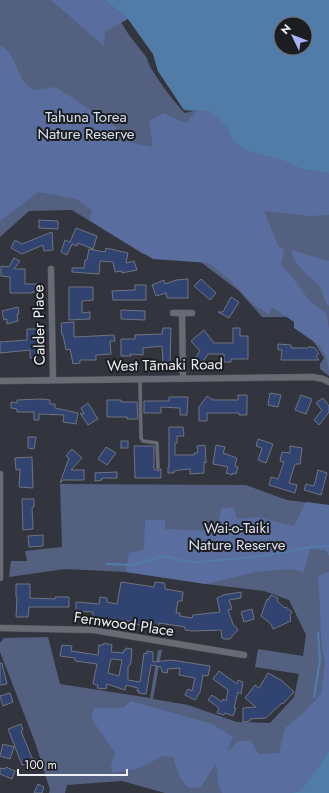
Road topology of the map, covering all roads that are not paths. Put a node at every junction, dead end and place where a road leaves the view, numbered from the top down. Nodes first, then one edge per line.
1 (51, 268) dead end
2 (173, 313) dead end
3 (182, 313) junction
4 (192, 313) dead end
5 (183, 378) junction
6 (140, 379) junction
7 (53, 380) junction
8 (0, 381) edge
9 (329, 382) edge
10 (158, 468) dead end
11 (0, 474) edge
12 (0, 533) edge
13 (0, 578) edge
14 (0, 628) edge
15 (244, 655) dead end

1 - 7 street, Calder Place
2 - 3 street
3 - 4 street
3 - 5 street
5 - 6 street, West Tāmaki Road
5 - 9 street, West Tāmaki Road
6 - 7 street, West Tāmaki Road
6 - 10 lane
7 - 8 street, West Tāmaki Road
11 - 12 street
12 - 13 street
14 - 15 street, Fernwood Place

